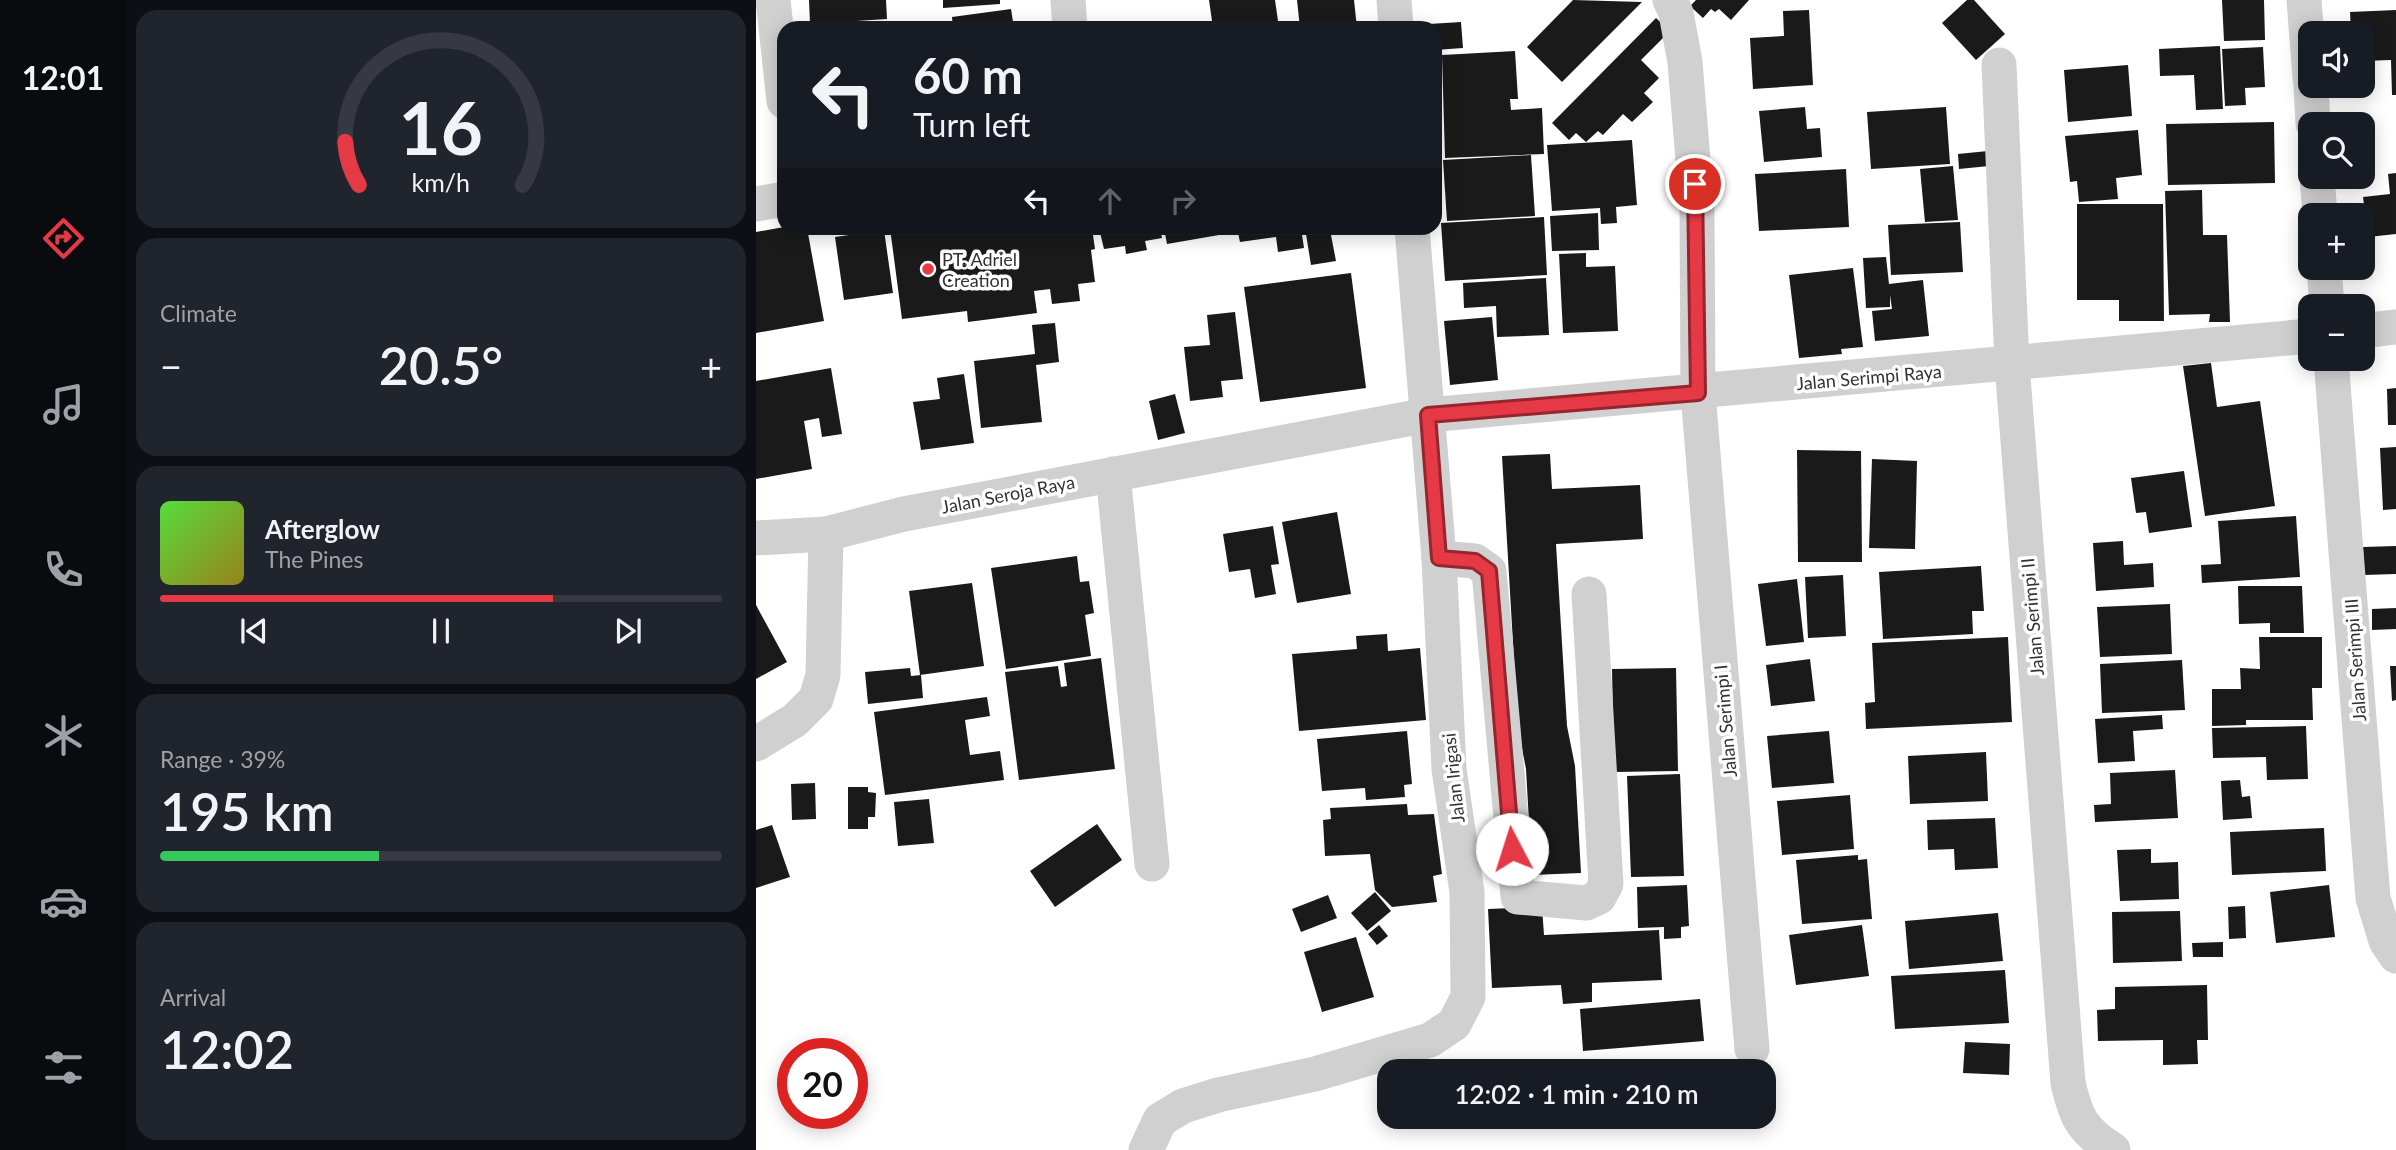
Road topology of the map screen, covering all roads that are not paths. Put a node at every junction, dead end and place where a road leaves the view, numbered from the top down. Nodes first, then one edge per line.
1 (773, 0) edge
2 (1068, 0) edge
3 (1394, 0) edge
4 (1670, 0) edge
5 (2304, 0) edge
6 (1070, 21) edge
7 (1396, 21) edge
8 (2306, 21) edge
9 (777, 37) edge
10 (1999, 65) dead end
11 (777, 200) edge
12 (756, 204) edge
13 (1413, 235) edge
14 (2396, 327) edge
15 (2375, 329) edge
16 (2298, 337) edge
17 (2012, 364) junction
18 (2332, 371) edge
19 (1698, 393) junction
20 (1428, 415) junction
21 (1113, 474) junction
22 (826, 534) junction
23 (756, 538) edge
24 (1439, 558) junction
25 (1589, 594) dead end
26 (756, 744) edge
27 (1152, 864) dead end
28 (1467, 892) junction
29 (1518, 897) junction
30 (2396, 956) edge
31 (1752, 1049) dead end
32 (1146, 1150) edge
33 (2113, 1150) edge

1 - 9 street
2 - 6 street
3 - 7 street
4 - 19 street, Jalan Serimpi I
5 - 8 street
10 - 17 street, Jalan Serimpi II
11 - 12 street
13 - 20 street, Jalan Irigasi
14 - 15 street
16 - 17 street, Jalan Serimpi Raya
17 - 19 street, Jalan Serimpi Raya
17 - 33 street, Jalan Serimpi II
18 - 30 street, Jalan Serimpi III
19 - 20 street, Jalan Serimpi Raya
19 - 31 street, Jalan Serimpi I
20 - 21 street, Jalan Seroja Raya
20 - 24 street, Jalan Irigasi
21 - 22 street, Jalan Seroja Raya
21 - 27 street
22 - 23 street, Jalan Seroja Raya
22 - 26 street
24 - 28 street, Jalan Irigasi
24 - 29 street
25 - 29 street
28 - 29 street
28 - 32 street, Jalan Irigasi

